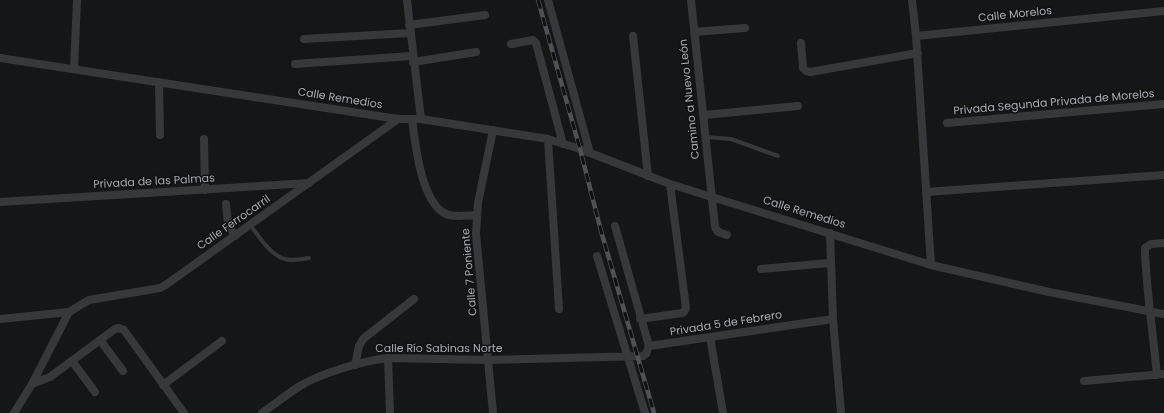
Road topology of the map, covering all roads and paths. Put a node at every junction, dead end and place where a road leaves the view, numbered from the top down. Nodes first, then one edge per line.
1 (77, 0) edge
2 (407, 0) edge
3 (548, 0) edge
4 (691, 0) edge
5 (912, 0) edge
6 (1164, 11) edge
7 (485, 15) dead end
8 (745, 28) dead end
9 (409, 29) junction
10 (694, 32) junction
11 (633, 36) dead end
12 (916, 36) junction
13 (304, 39) dead end
14 (800, 43) dead end
15 (511, 44) dead end
16 (476, 52) dead end
17 (918, 53) junction
18 (0, 58) edge
19 (413, 59) junction
20 (295, 64) dead end
21 (74, 70) junction
22 (159, 82) junction
23 (1164, 104) edge
24 (798, 106) dead end
25 (704, 115) junction
26 (398, 118) junction
27 (412, 119) junction
28 (421, 119) junction
29 (947, 123) dead end
30 (493, 130) junction
31 (160, 135) dead end
32 (706, 137) junction
33 (204, 139) dead end
34 (548, 140) junction
35 (563, 144) junction
36 (590, 153) junction
37 (778, 156) dead end
38 (1164, 175) edge
39 (648, 176) junction
40 (309, 183) junction
41 (670, 184) junction
42 (205, 190) junction
43 (926, 192) junction
44 (712, 196) junction
45 (0, 202) edge
46 (226, 204) dead end
47 (477, 215) junction
48 (250, 225) junction
49 (615, 226) dead end
50 (830, 233) junction
51 (727, 234) dead end
52 (234, 236) junction
53 (1164, 243) edge
54 (597, 256) dead end
55 (309, 258) dead end
56 (830, 263) junction
57 (931, 265) junction
58 (761, 269) dead end
59 (414, 299) dead end
60 (559, 309) dead end
61 (0, 310) edge
62 (69, 312) junction
63 (1150, 312) junction
64 (1164, 314) edge
65 (1, 319) edge
66 (640, 319) junction
67 (833, 319) junction
68 (710, 337) junction
69 (100, 340) junction
70 (222, 341) dead end
71 (649, 346) junction
72 (629, 357) junction
73 (388, 358) junction
74 (488, 360) junction
75 (72, 361) junction
76 (355, 365) junction
77 (123, 371) dead end
78 (1160, 375) edge
79 (1084, 381) dead end
80 (32, 384) junction
81 (163, 385) junction
82 (94, 392) dead end
83 (14, 413) edge
84 (184, 413) edge
85 (262, 413) edge
86 (390, 413) edge
87 (494, 413) edge
88 (645, 413) edge
89 (723, 413) edge
90 (841, 413) edge

1 - 21 street
2 - 9 street
3 - 36 street
4 - 10 street, Camino a Nuevo León
5 - 12 street
6 - 12 street, Calle Morelos
7 - 9 street
8 - 10 street
9 - 13 street
9 - 19 street
10 - 25 street, Camino a Nuevo León
11 - 39 street
12 - 17 street
14 - 17 street
15 - 35 street
16 - 19 street
17 - 43 street
18 - 21 street, Calle Remedios
19 - 20 street
19 - 28 street
21 - 22 street, Calle Remedios
22 - 26 street, Calle Remedios
22 - 31 street
23 - 29 street, Privada Segunda Privada de Morelos
24 - 25 street
25 - 32 street, Camino a Nuevo León
26 - 27 street, Calle Remedios
26 - 40 street, Calle Ferrocarril
27 - 28 street, Calle Remedios
27 - 47 street
28 - 30 street, Calle Remedios
30 - 34 street, Calle Remedios
30 - 47 street, Calle 7 Poniente
32 - 37 lane
32 - 44 street, Camino a Nuevo León
33 - 42 street
34 - 35 street, Calle Remedios
34 - 60 street
35 - 36 street, Calle Remedios
36 - 39 street, Calle Remedios
38 - 43 street
39 - 41 street, Calle Remedios
40 - 42 street, Privada de las Palmas
40 - 48 street, Calle Ferrocarril
41 - 44 street, Calle Remedios
41 - 66 street
42 - 45 street, Privada de las Palmas
43 - 57 street
44 - 50 street, Calle Remedios
44 - 51 street, Camino a Nuevo León
46 - 52 street
47 - 74 street, Calle 7 Poniente
48 - 52 street, Calle Ferrocarril
48 - 55 lane
49 - 66 street
50 - 56 street
50 - 57 street, Calle Remedios
52 - 62 street, Calle Ferrocarril
53 - 63 street
54 - 72 street
56 - 58 street
56 - 67 street
57 - 63 street, Calle Remedios
59 - 76 street
61 - 65 street
62 - 65 street
62 - 80 street
63 - 64 street, Calle Remedios
63 - 78 street
66 - 71 street
67 - 68 street, Privada 5 de Febrero
67 - 90 street
68 - 71 street, Privada 5 de Febrero
68 - 89 street
69 - 75 street
69 - 77 street
69 - 81 street
70 - 81 street
71 - 72 street, Privada 5 de Febrero
72 - 74 street, Calle Río Sabinas Norte
72 - 88 street
73 - 74 street, Calle Río Sabinas Norte
73 - 76 street, Calle Río Sabinas Norte
73 - 86 street
74 - 87 street, Calle 7 Poniente
75 - 80 street
75 - 82 street
76 - 85 street, Calle Río Sabinas Norte
78 - 79 street
80 - 83 street
81 - 84 street

